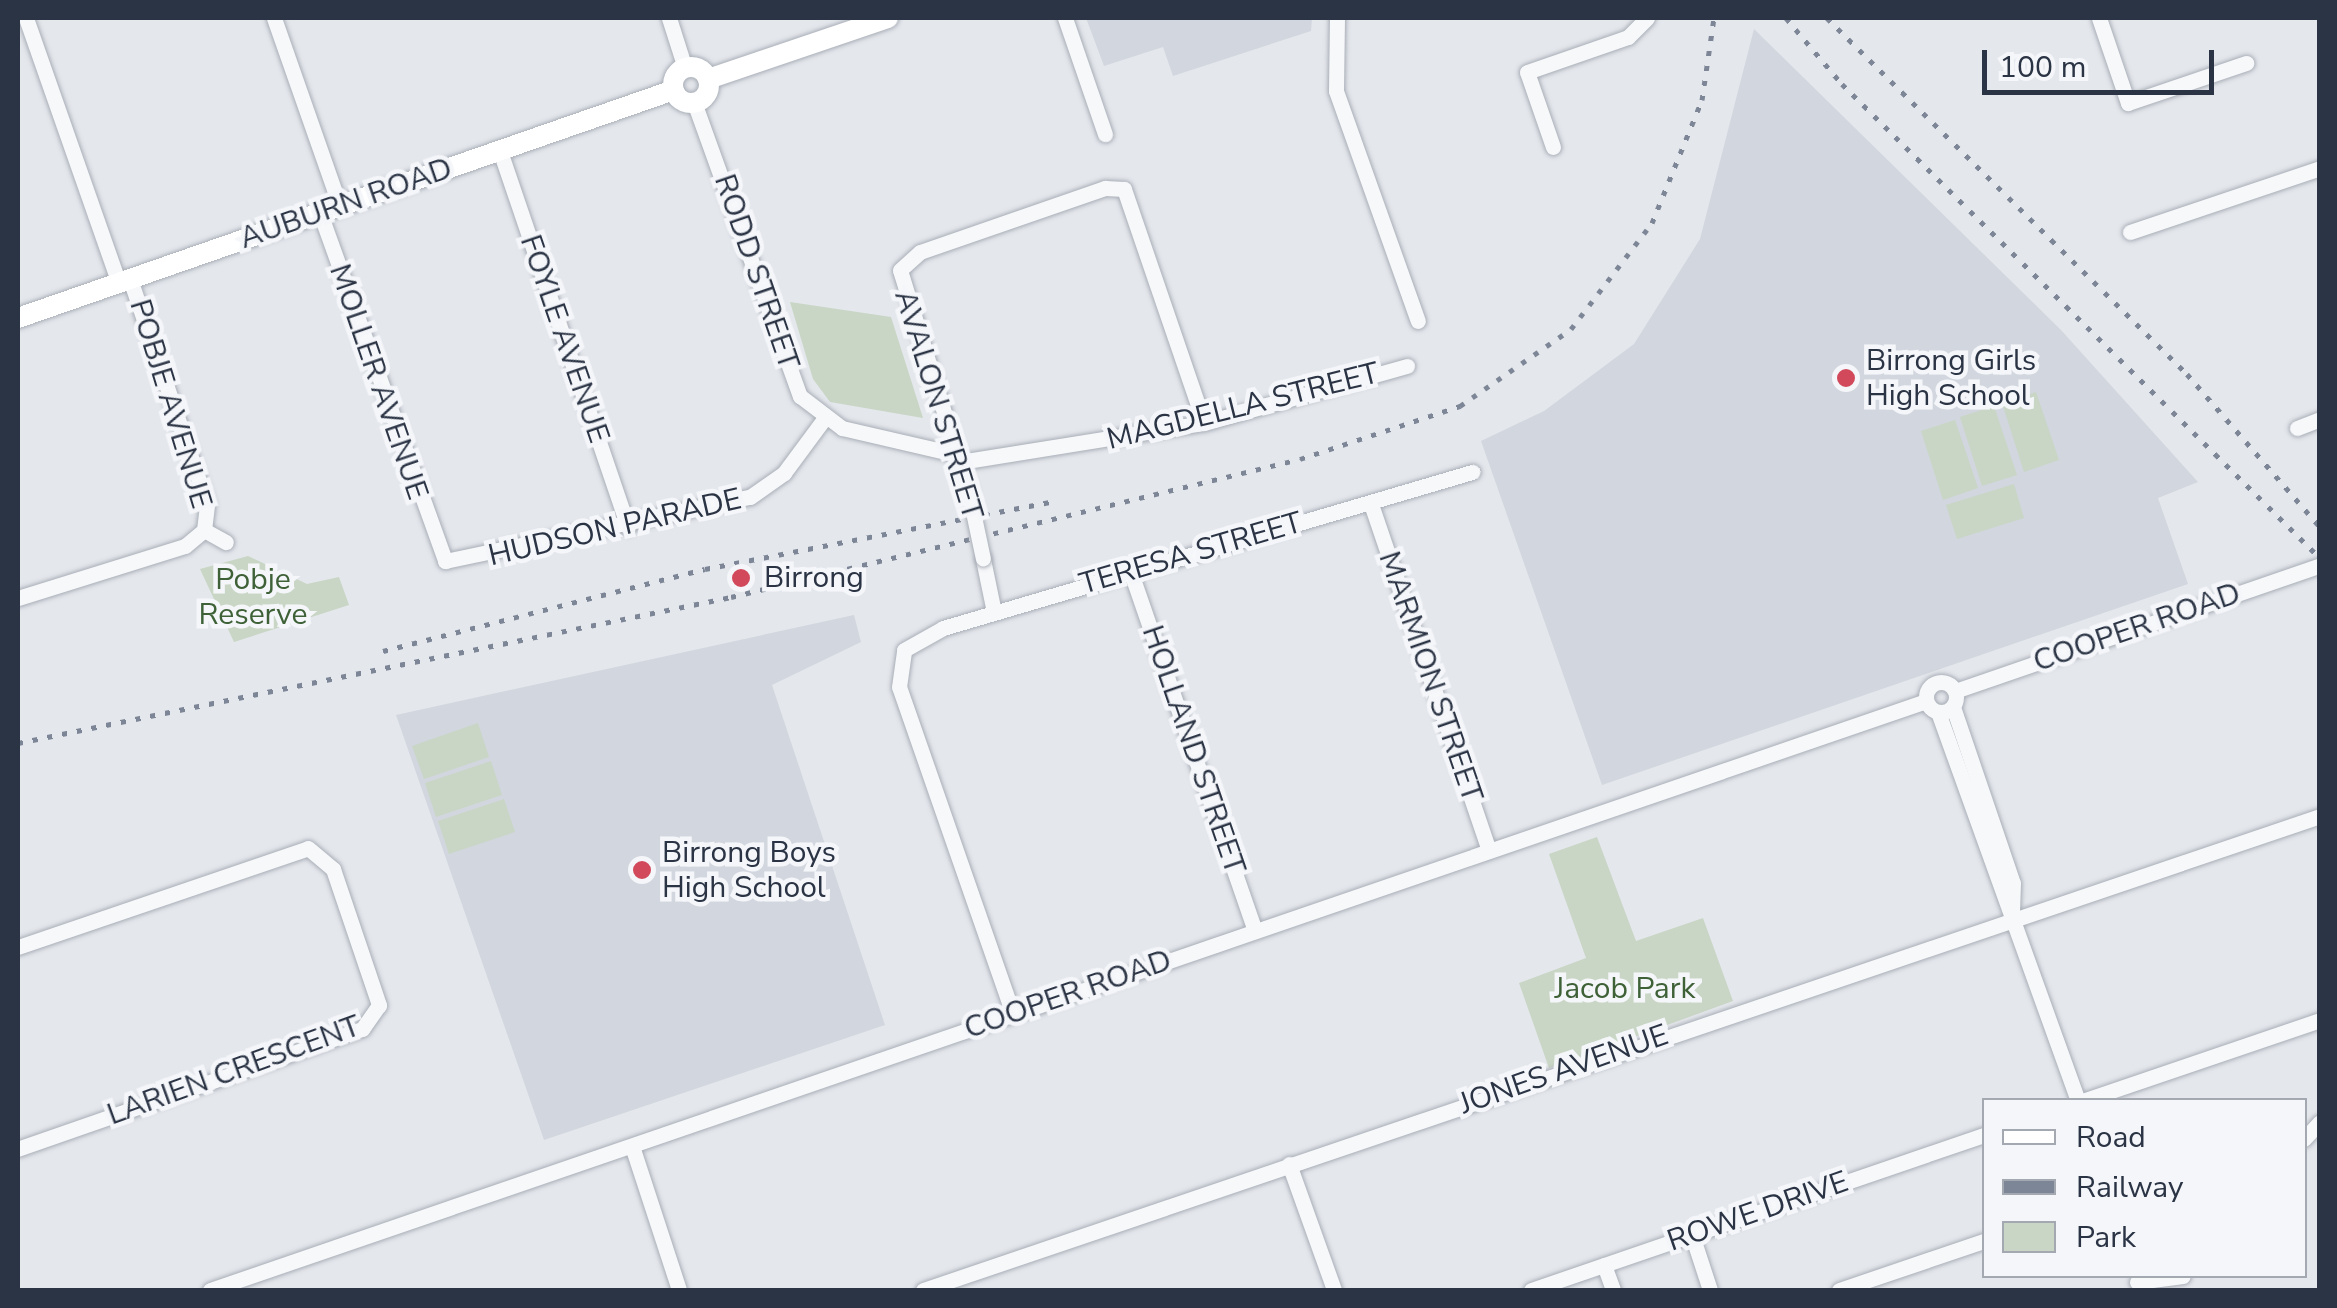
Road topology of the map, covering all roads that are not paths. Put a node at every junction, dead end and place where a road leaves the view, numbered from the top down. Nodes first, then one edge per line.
1 (26, 18) edge
2 (274, 18) edge
3 (668, 18) edge
4 (888, 18) edge
5 (1065, 18) edge
6 (1338, 18) edge
7 (1646, 18) edge
8 (2098, 18) edge
9 (2246, 64) dead end
10 (685, 68) junction
11 (708, 79) junction
12 (674, 90) junction
13 (694, 102) junction
14 (1105, 134) dead end
15 (1552, 148) dead end
16 (500, 151) junction
17 (2320, 168) edge
18 (330, 210) junction
19 (2130, 232) dead end
20 (125, 281) junction
21 (18, 318) edge
22 (1418, 321) dead end
23 (1407, 366) dead end
24 (2320, 419) edge
25 (824, 420) junction
26 (1204, 423) junction
27 (2297, 428) dead end
28 (957, 458) junction
29 (1472, 472) dead end
30 (1371, 504) junction
31 (628, 527) junction
32 (204, 530) junction
33 (226, 542) dead end
34 (436, 550) joint
35 (2320, 564) edge
36 (1130, 570) junction
37 (18, 598) edge
38 (994, 612) junction
39 (1943, 703) junction
40 (2320, 816) edge
41 (1489, 850) junction
42 (2013, 912) junction
43 (1255, 931) junction
44 (18, 947) edge
45 (1013, 1014) junction
46 (2320, 1020) edge
47 (2081, 1098) edge
48 (2088, 1098) edge
49 (1982, 1136) edge
50 (632, 1146) junction
51 (18, 1148) edge
52 (1289, 1164) junction
53 (1692, 1235) junction
54 (1982, 1243) edge
55 (1604, 1265) junction
56 (2169, 1278) edge
57 (2135, 1283) edge
58 (210, 1290) edge
59 (680, 1290) edge
60 (923, 1290) edge
61 (1334, 1290) edge
62 (1531, 1290) edge
63 (1612, 1290) edge
64 (1710, 1290) edge
65 (1839, 1290) edge

1 - 20 street, POBJE AVENUE
2 - 18 street, MOLLER AVENUE
3 - 10 street
4 - 11 main road
5 - 14 street
6 - 22 street
7 - 15 street
8 - 9 street
10 - 11 main road
10 - 12 main road
11 - 13 main road
12 - 13 main road
12 - 16 main road, AUBURN ROAD
13 - 25 street, RODD STREET
16 - 18 main road, AUBURN ROAD
16 - 31 street, FOYLE AVENUE
17 - 19 street
18 - 20 main road, AUBURN ROAD
18 - 34 street, MOLLER AVENUE
20 - 21 main road, AUBURN ROAD
20 - 32 street, POBJE AVENUE
23 - 26 street, MAGDELLA STREET
24 - 27 street
25 - 28 street
25 - 31 street, HUDSON PARADE
26 - 28 street, MAGDELLA STREET
26 - 28 street, AVALON STREET
28 - 38 street, AVALON STREET, bridge
29 - 30 street, TERESA STREET
30 - 36 street, TERESA STREET
30 - 41 street, MARMION STREET
31 - 34 street, HUDSON PARADE
32 - 33 street, POBJE AVENUE
32 - 37 street, POBJE AVENUE
35 - 39 street, COOPER ROAD
36 - 38 street, TERESA STREET
36 - 43 street, HOLLAND STREET
38 - 45 street, TERESA STREET
39 - 41 street, COOPER ROAD
39 - 42 street
40 - 42 street, JONES AVENUE
41 - 43 street, COOPER ROAD
42 - 47 street
42 - 52 street, JONES AVENUE
43 - 45 street, COOPER ROAD
44 - 51 street, LARIEN CRESCENT
45 - 50 street, COOPER ROAD
46 - 48 street
49 - 53 street, ROWE DRIVE
50 - 58 street, COOPER ROAD
50 - 59 street
52 - 60 street, JONES AVENUE
52 - 61 street
53 - 55 street, ROWE DRIVE
53 - 64 street
54 - 65 street
55 - 62 street, ROWE DRIVE
55 - 63 street
56 - 57 street

